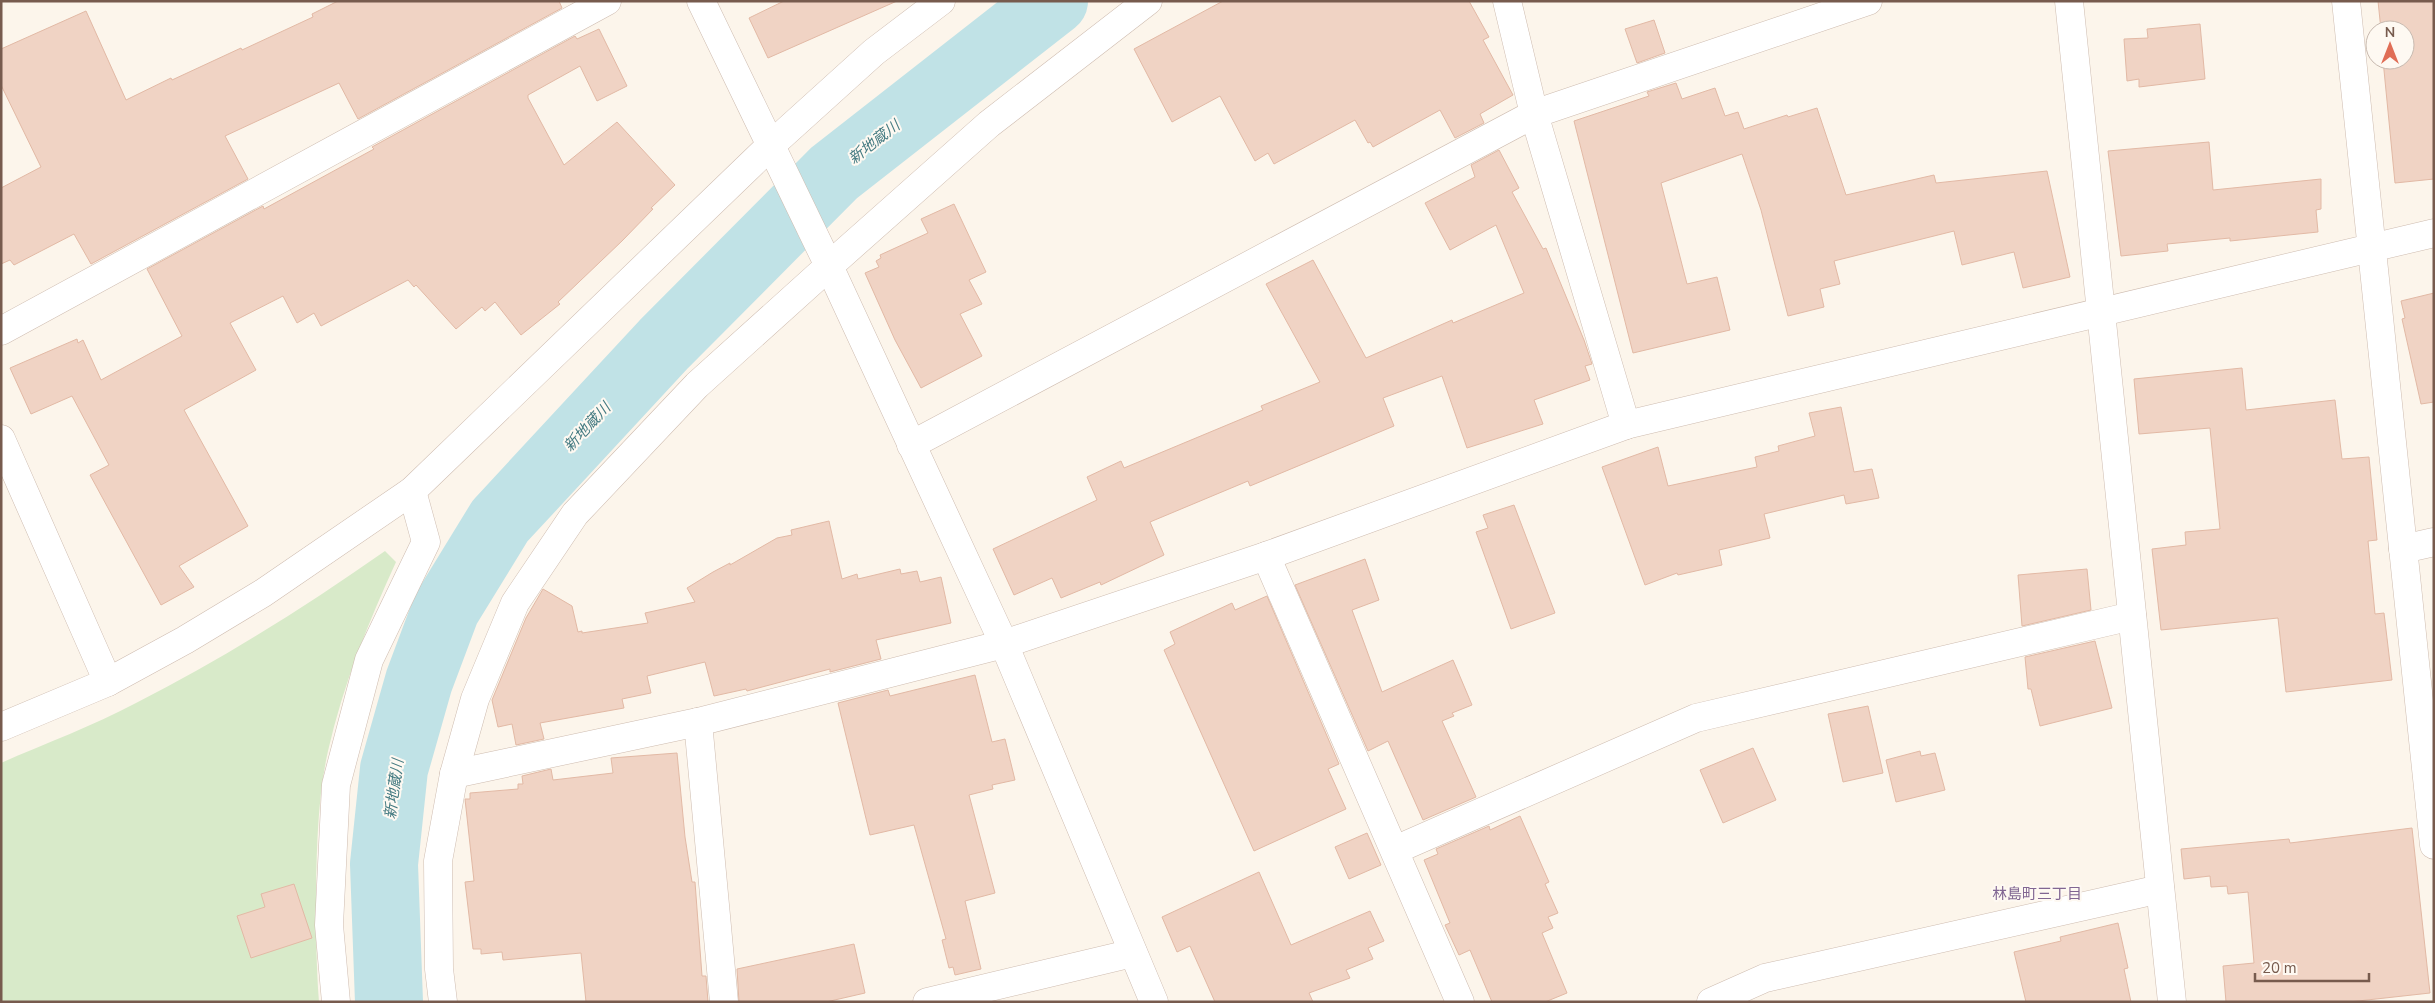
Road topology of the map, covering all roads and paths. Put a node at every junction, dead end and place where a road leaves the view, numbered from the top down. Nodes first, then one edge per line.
1 (607, 1) edge
2 (701, 1) edge
3 (941, 1) edge
4 (1148, 1) edge
5 (1507, 1) edge
6 (1868, 1) edge
7 (2069, 1) edge
8 (2346, 1) edge
9 (1534, 114) junction
10 (770, 146) junction
11 (2434, 233) edge
12 (2372, 248) junction
13 (823, 255) junction
14 (2101, 311) junction
15 (1, 332) edge
16 (1626, 424) junction
17 (1, 438) edge
18 (911, 445) junction
19 (412, 491) junction
20 (2434, 542) edge
21 (2403, 549) junction
22 (1266, 556) junction
23 (2132, 616) junction
24 (1004, 644) junction
25 (108, 682) junction
26 (698, 722) junction
27 (1, 727) edge
28 (454, 774) junction
29 (2434, 843) edge
30 (1395, 850) junction
31 (2160, 889) junction
32 (1132, 953) junction
33 (336, 1002) edge
34 (443, 1002) edge
35 (724, 1002) edge
36 (926, 1002) edge
37 (1154, 1002) edge
38 (1460, 1002) edge
39 (1711, 1002) edge
40 (2172, 1002) edge

1 - 15 street
2 - 10 street
3 - 10 street
4 - 13 street
5 - 9 street
6 - 9 street
7 - 14 street
8 - 12 street
9 - 16 street
9 - 18 street
10 - 13 street
10 - 19 street
11 - 12 street
12 - 14 street
12 - 21 street
13 - 18 street
13 - 28 street
14 - 16 street
14 - 23 street
16 - 22 street
17 - 25 street
18 - 24 street
19 - 25 street
19 - 33 street
20 - 21 street
21 - 29 street
22 - 24 street
22 - 30 street
23 - 30 street
23 - 31 street
24 - 26 street
24 - 32 street
25 - 27 street
26 - 28 street
26 - 35 street
28 - 34 street
30 - 38 street
31 - 39 street
31 - 40 street
32 - 36 street
32 - 37 street

